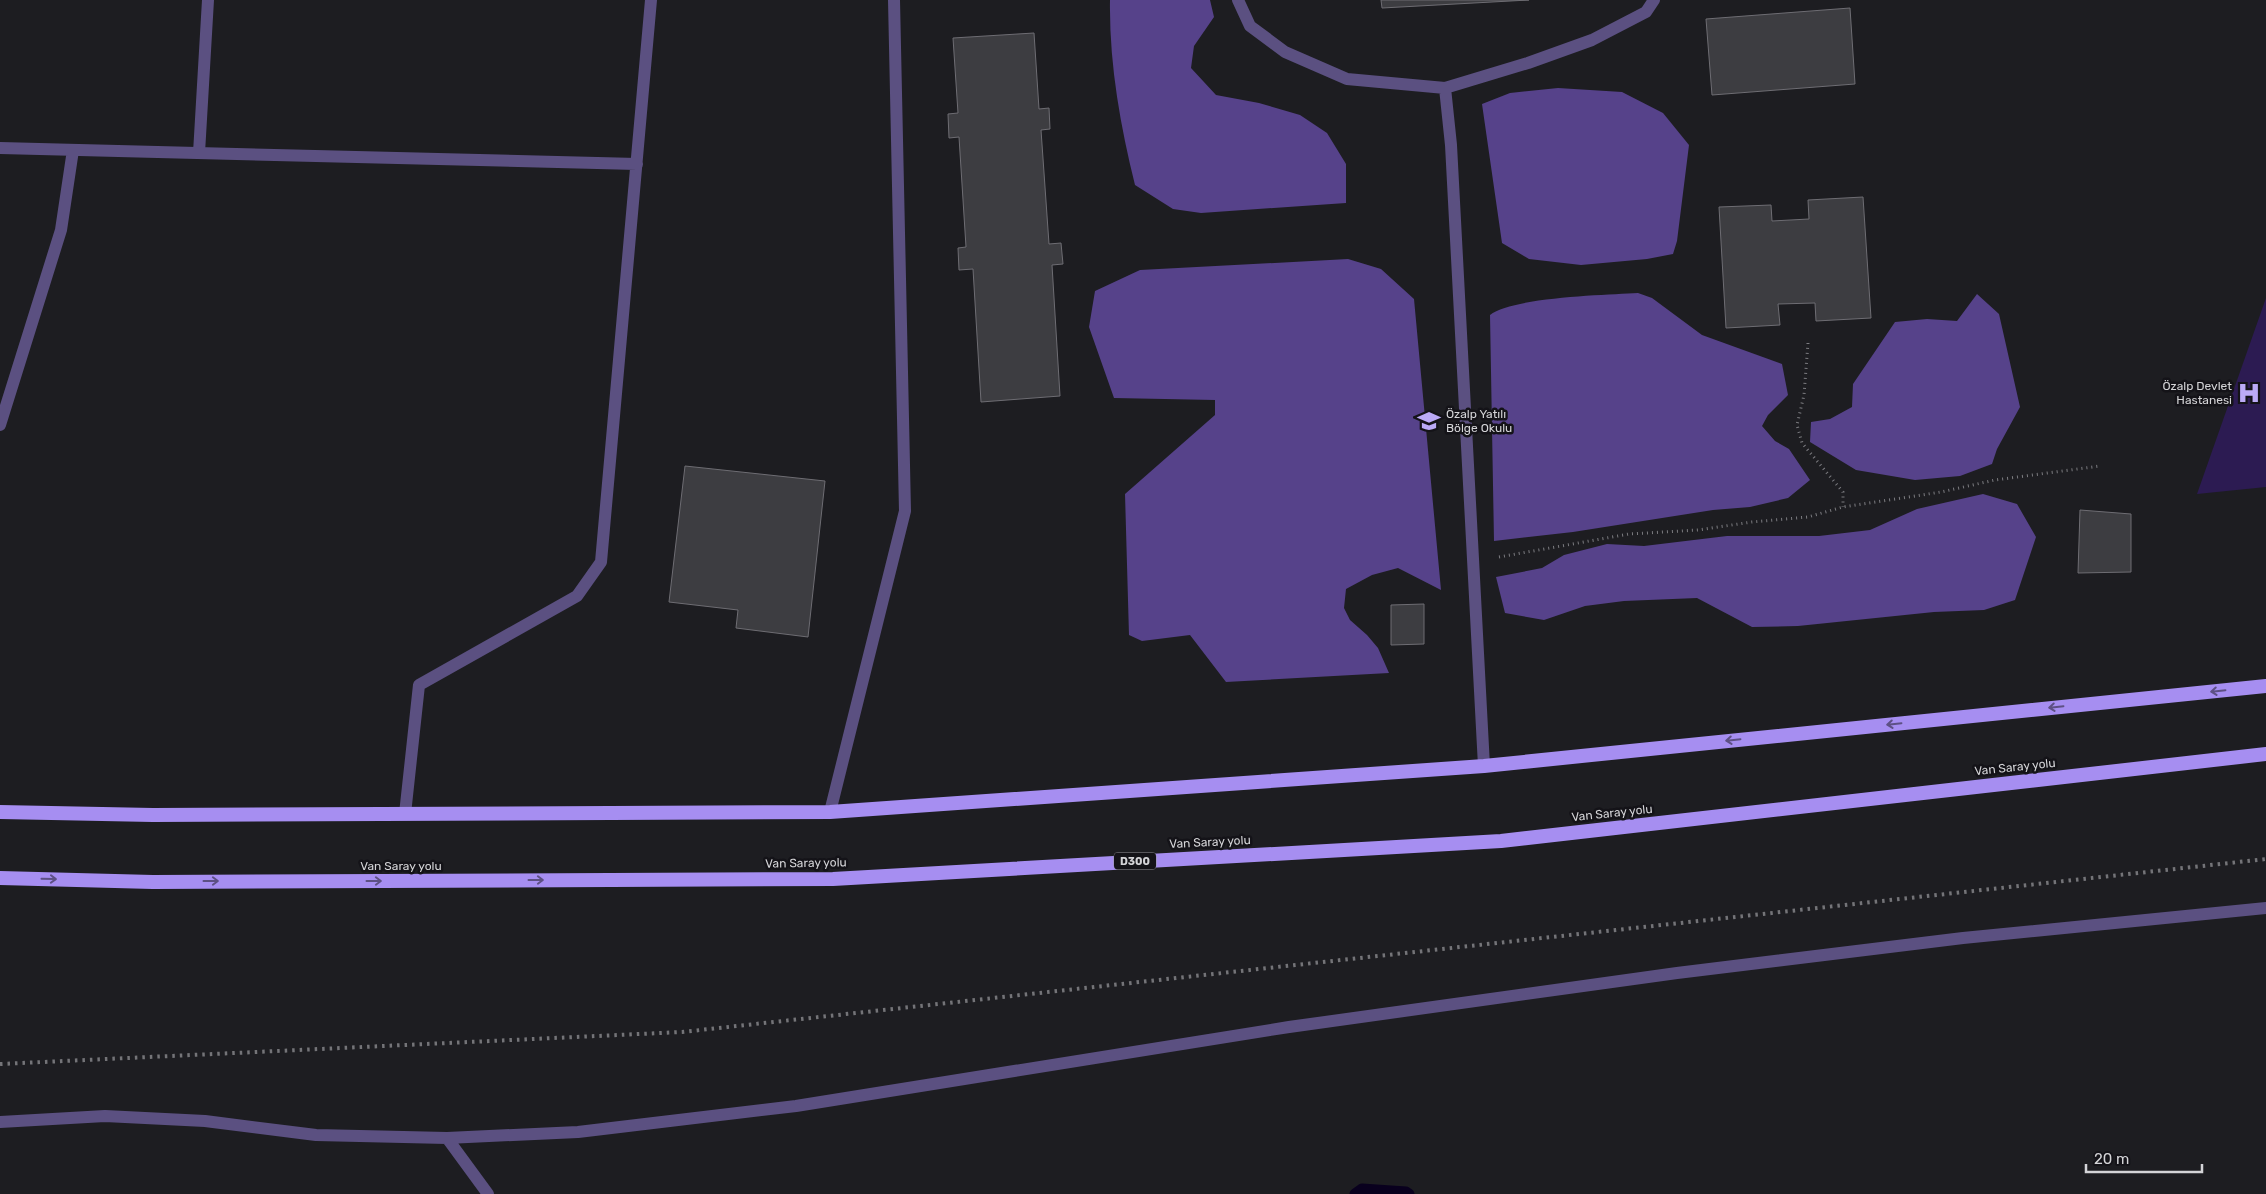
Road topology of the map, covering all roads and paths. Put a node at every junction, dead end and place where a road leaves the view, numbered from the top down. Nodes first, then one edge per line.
1 (208, 0) edge
2 (651, 0) edge
3 (894, 0) edge
4 (1238, 0) edge
5 (1654, 0) edge
6 (1445, 88) junction
7 (0, 148) edge
8 (74, 150) junction
9 (199, 153) junction
10 (637, 164) junction
11 (1808, 343) dead end
12 (0, 425) edge
13 (2100, 466) dead end
14 (1843, 507) junction
15 (1473, 562) junction
16 (2266, 686) edge
17 (2266, 754) edge
18 (1484, 766) junction
19 (0, 812) edge
20 (830, 812) junction
21 (405, 814) junction
22 (0, 878) edge
23 (2266, 908) edge
24 (0, 1122) edge
25 (447, 1138) junction
26 (488, 1194) edge

1 - 9 street
2 - 10 street
3 - 20 street
4 - 6 street
5 - 6 street
6 - 15 street
7 - 8 street
8 - 9 street
8 - 12 street
9 - 10 street
10 - 21 street
11 - 14 path
13 - 14 path
14 - 15 path
15 - 18 street
16 -> 18 highway
22 -> 17 highway, Van Saray yolu / D300
18 - 20 highway
19 - 21 highway
20 - 21 highway
23 - 25 street
24 - 25 street
25 - 26 street

